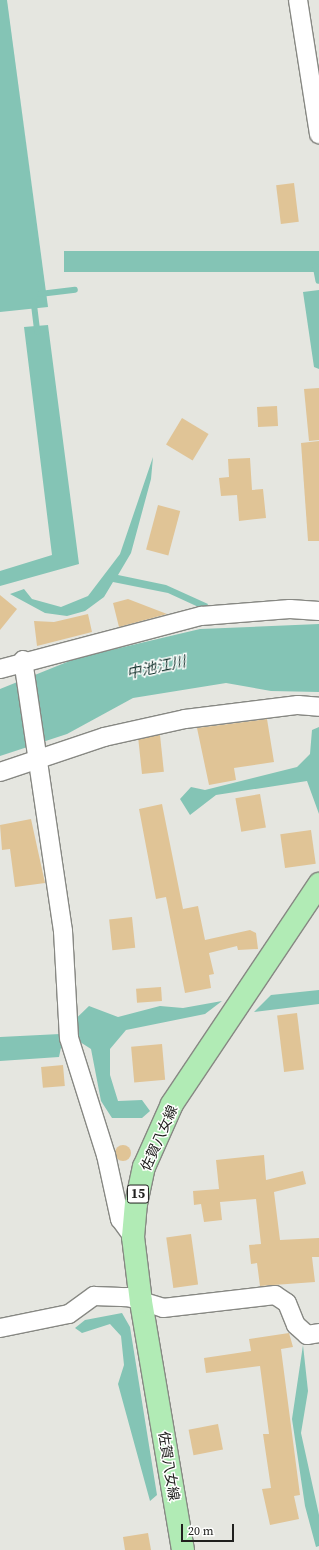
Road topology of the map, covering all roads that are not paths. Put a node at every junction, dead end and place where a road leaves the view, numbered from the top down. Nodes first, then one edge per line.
1 (298, 0) edge
2 (319, 134) edge
3 (319, 611) edge
4 (23, 663) junction
5 (0, 669) edge
6 (319, 708) edge
7 (37, 762) junction
8 (0, 772) edge
9 (319, 884) edge
10 (134, 1237) junction
11 (141, 1302) junction
12 (0, 1328) edge
13 (319, 1333) edge
14 (183, 1550) edge

1 - 2 street
3 - 4 street
4 - 5 street
4 - 7 street
6 - 7 street
7 - 8 street
7 - 10 street
9 - 10 main road, 佐賀八女線 / 15
10 - 11 main road, 佐賀八女線 / 15
11 - 12 street
11 - 13 street
11 - 14 main road, 佐賀八女線 / 15

